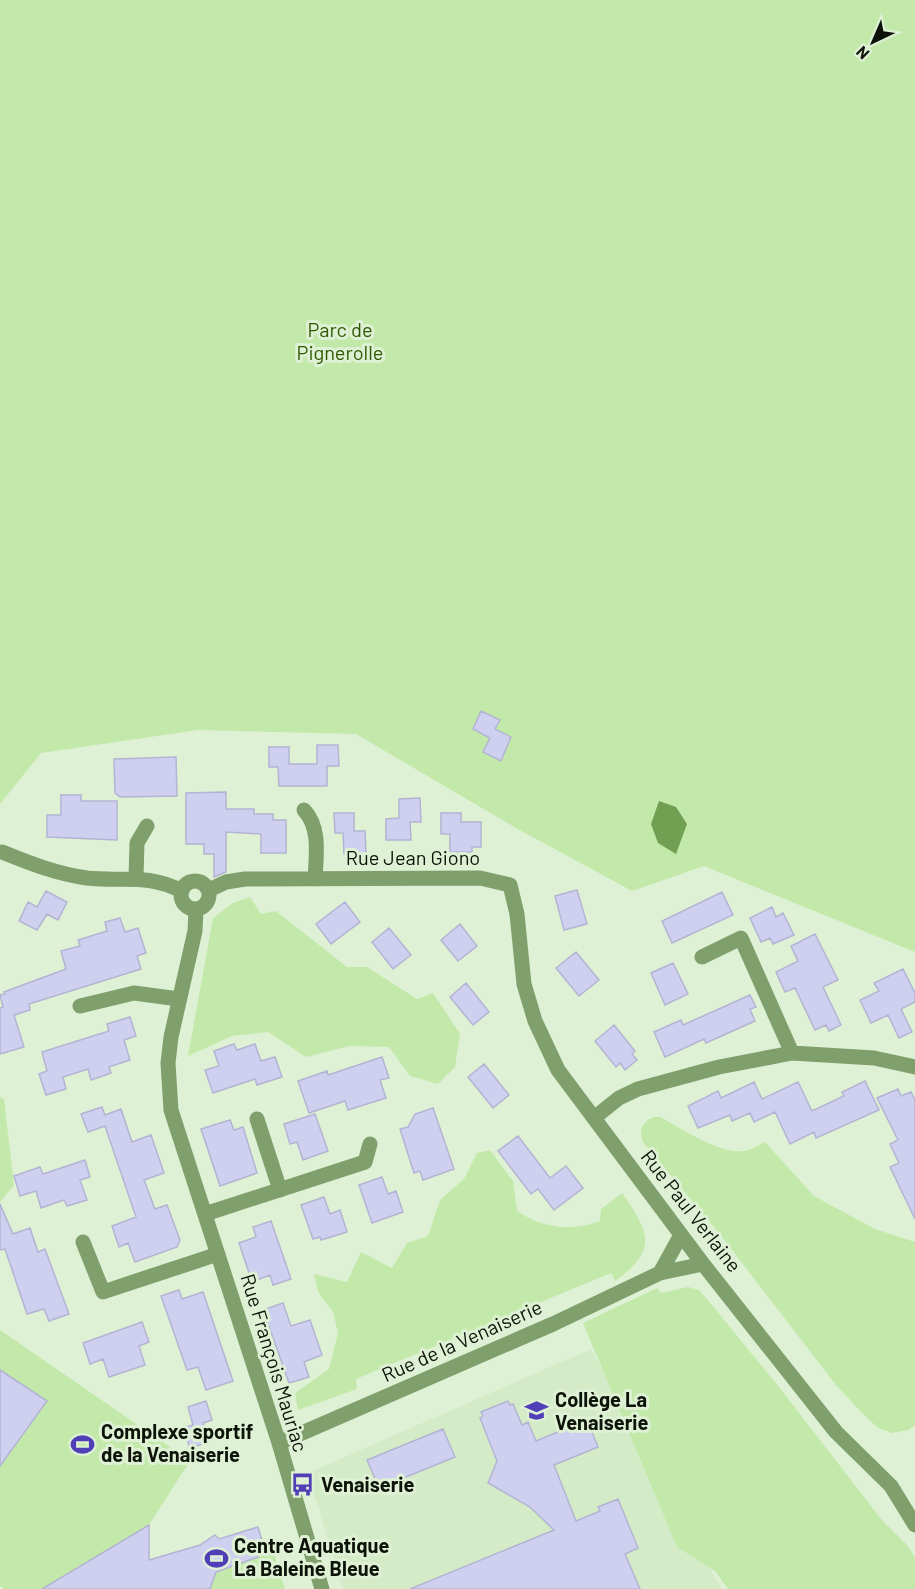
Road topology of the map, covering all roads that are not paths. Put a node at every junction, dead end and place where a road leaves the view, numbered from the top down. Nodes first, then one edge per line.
1 (303, 810) dead end
2 (147, 826) dead end
3 (2, 852) dead end
4 (136, 878) junction
5 (315, 879) junction
6 (510, 885) joint
7 (209, 890) junction
8 (182, 891) junction
9 (196, 909) junction
10 (702, 957) dead end
11 (179, 999) junction
12 (81, 1006) dead end
13 (792, 1053) junction
14 (915, 1067) edge
15 (594, 1118) junction
16 (257, 1119) dead end
17 (370, 1144) dead end
18 (280, 1190) junction
19 (205, 1214) junction
20 (681, 1234) junction
21 (83, 1242) dead end
22 (218, 1254) junction
23 (703, 1264) junction
24 (660, 1273) junction
25 (279, 1443) junction
26 (915, 1525) edge
27 (322, 1589) edge

1 - 5 street
2 - 4 street
3 - 4 street
4 - 8 street
5 - 6 street, Rue Jean Giono
5 - 7 street, Rue Jean Giono
6 - 15 street, Rue Paul Verlaine
7 - 8 street
7 - 9 street
8 - 9 street
9 - 11 street, Rue François Mauriac
10 - 13 street
11 - 12 street
11 - 19 street, Rue François Mauriac
13 - 14 street
13 - 15 street
15 - 20 street, Rue Paul Verlaine
16 - 18 street
17 - 18 street
18 - 19 street
19 - 22 street, Rue François Mauriac
20 - 23 street, Rue Paul Verlaine
20 - 24 street
21 - 22 street
22 - 25 street, Rue François Mauriac
23 - 24 street, Rue de la Venaiserie
23 - 26 street, Rue Paul Verlaine
24 - 25 street, Rue de la Venaiserie
25 - 27 street, Rue François Mauriac

